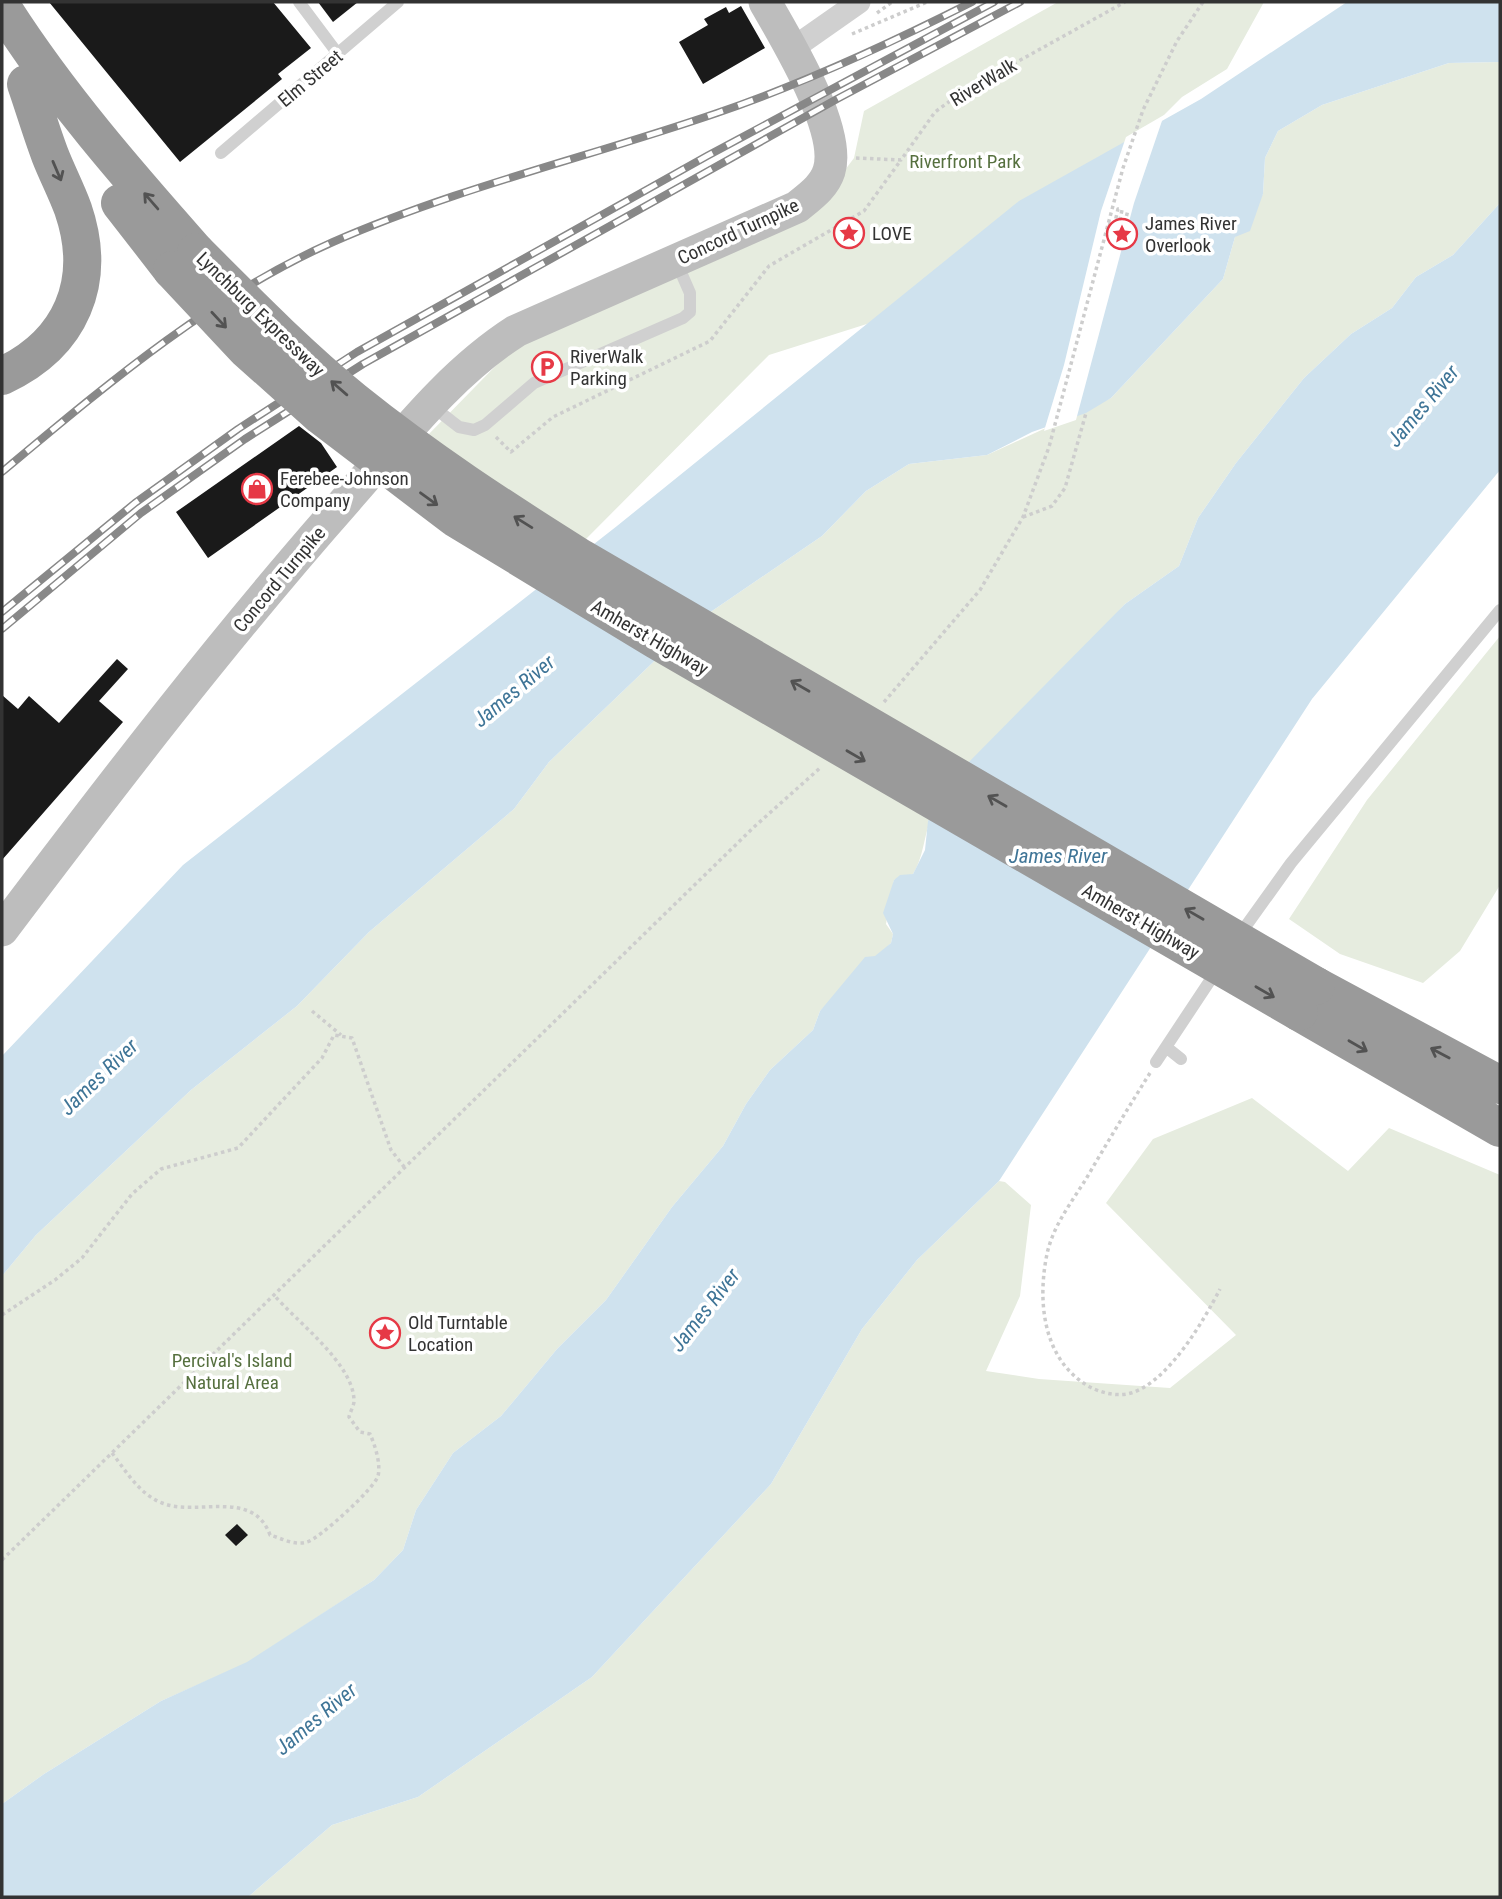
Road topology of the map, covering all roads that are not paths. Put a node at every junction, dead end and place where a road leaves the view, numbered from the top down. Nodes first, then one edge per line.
1 (299, 2) edge
2 (398, 2) edge
3 (765, 2) edge
4 (859, 2) edge
5 (2, 7) edge
6 (2, 47) edge
7 (792, 49) junction
8 (338, 54) junction
9 (26, 84) junction
10 (221, 153) dead end
11 (184, 261) junction
12 (675, 261) junction
13 (2, 376) edge
14 (430, 404) junction
15 (573, 572) joint
16 (1500, 610) edge
17 (2, 930) edge
18 (1307, 999) junction
19 (1166, 1047) junction
20 (1181, 1059) dead end
21 (1156, 1062) road end
22 (1500, 1085) edge
23 (1500, 1128) edge

1 - 8 lane
2 - 8 lane, Elm Street
3 - 7 street
4 - 7 street
11 -> 5 highway, Lynchburg Expressway
6 - 9 highway, Lynchburg Expressway
7 - 12 street, Concord Turnpike
8 - 10 lane, Elm Street
9 - 11 highway, Lynchburg Expressway
9 -> 13 highway
11 - 15 highway, Lynchburg Expressway, bridge
12 - 14 street, Concord Turnpike
12 - 14 lane
14 - 17 street, Concord Turnpike
15 - 18 highway, Amherst Highway, bridge
16 - 19 lane
22 -> 18 highway, Amherst Highway
18 -> 23 highway, Amherst Highway
19 - 20 lane
19 - 21 lane

